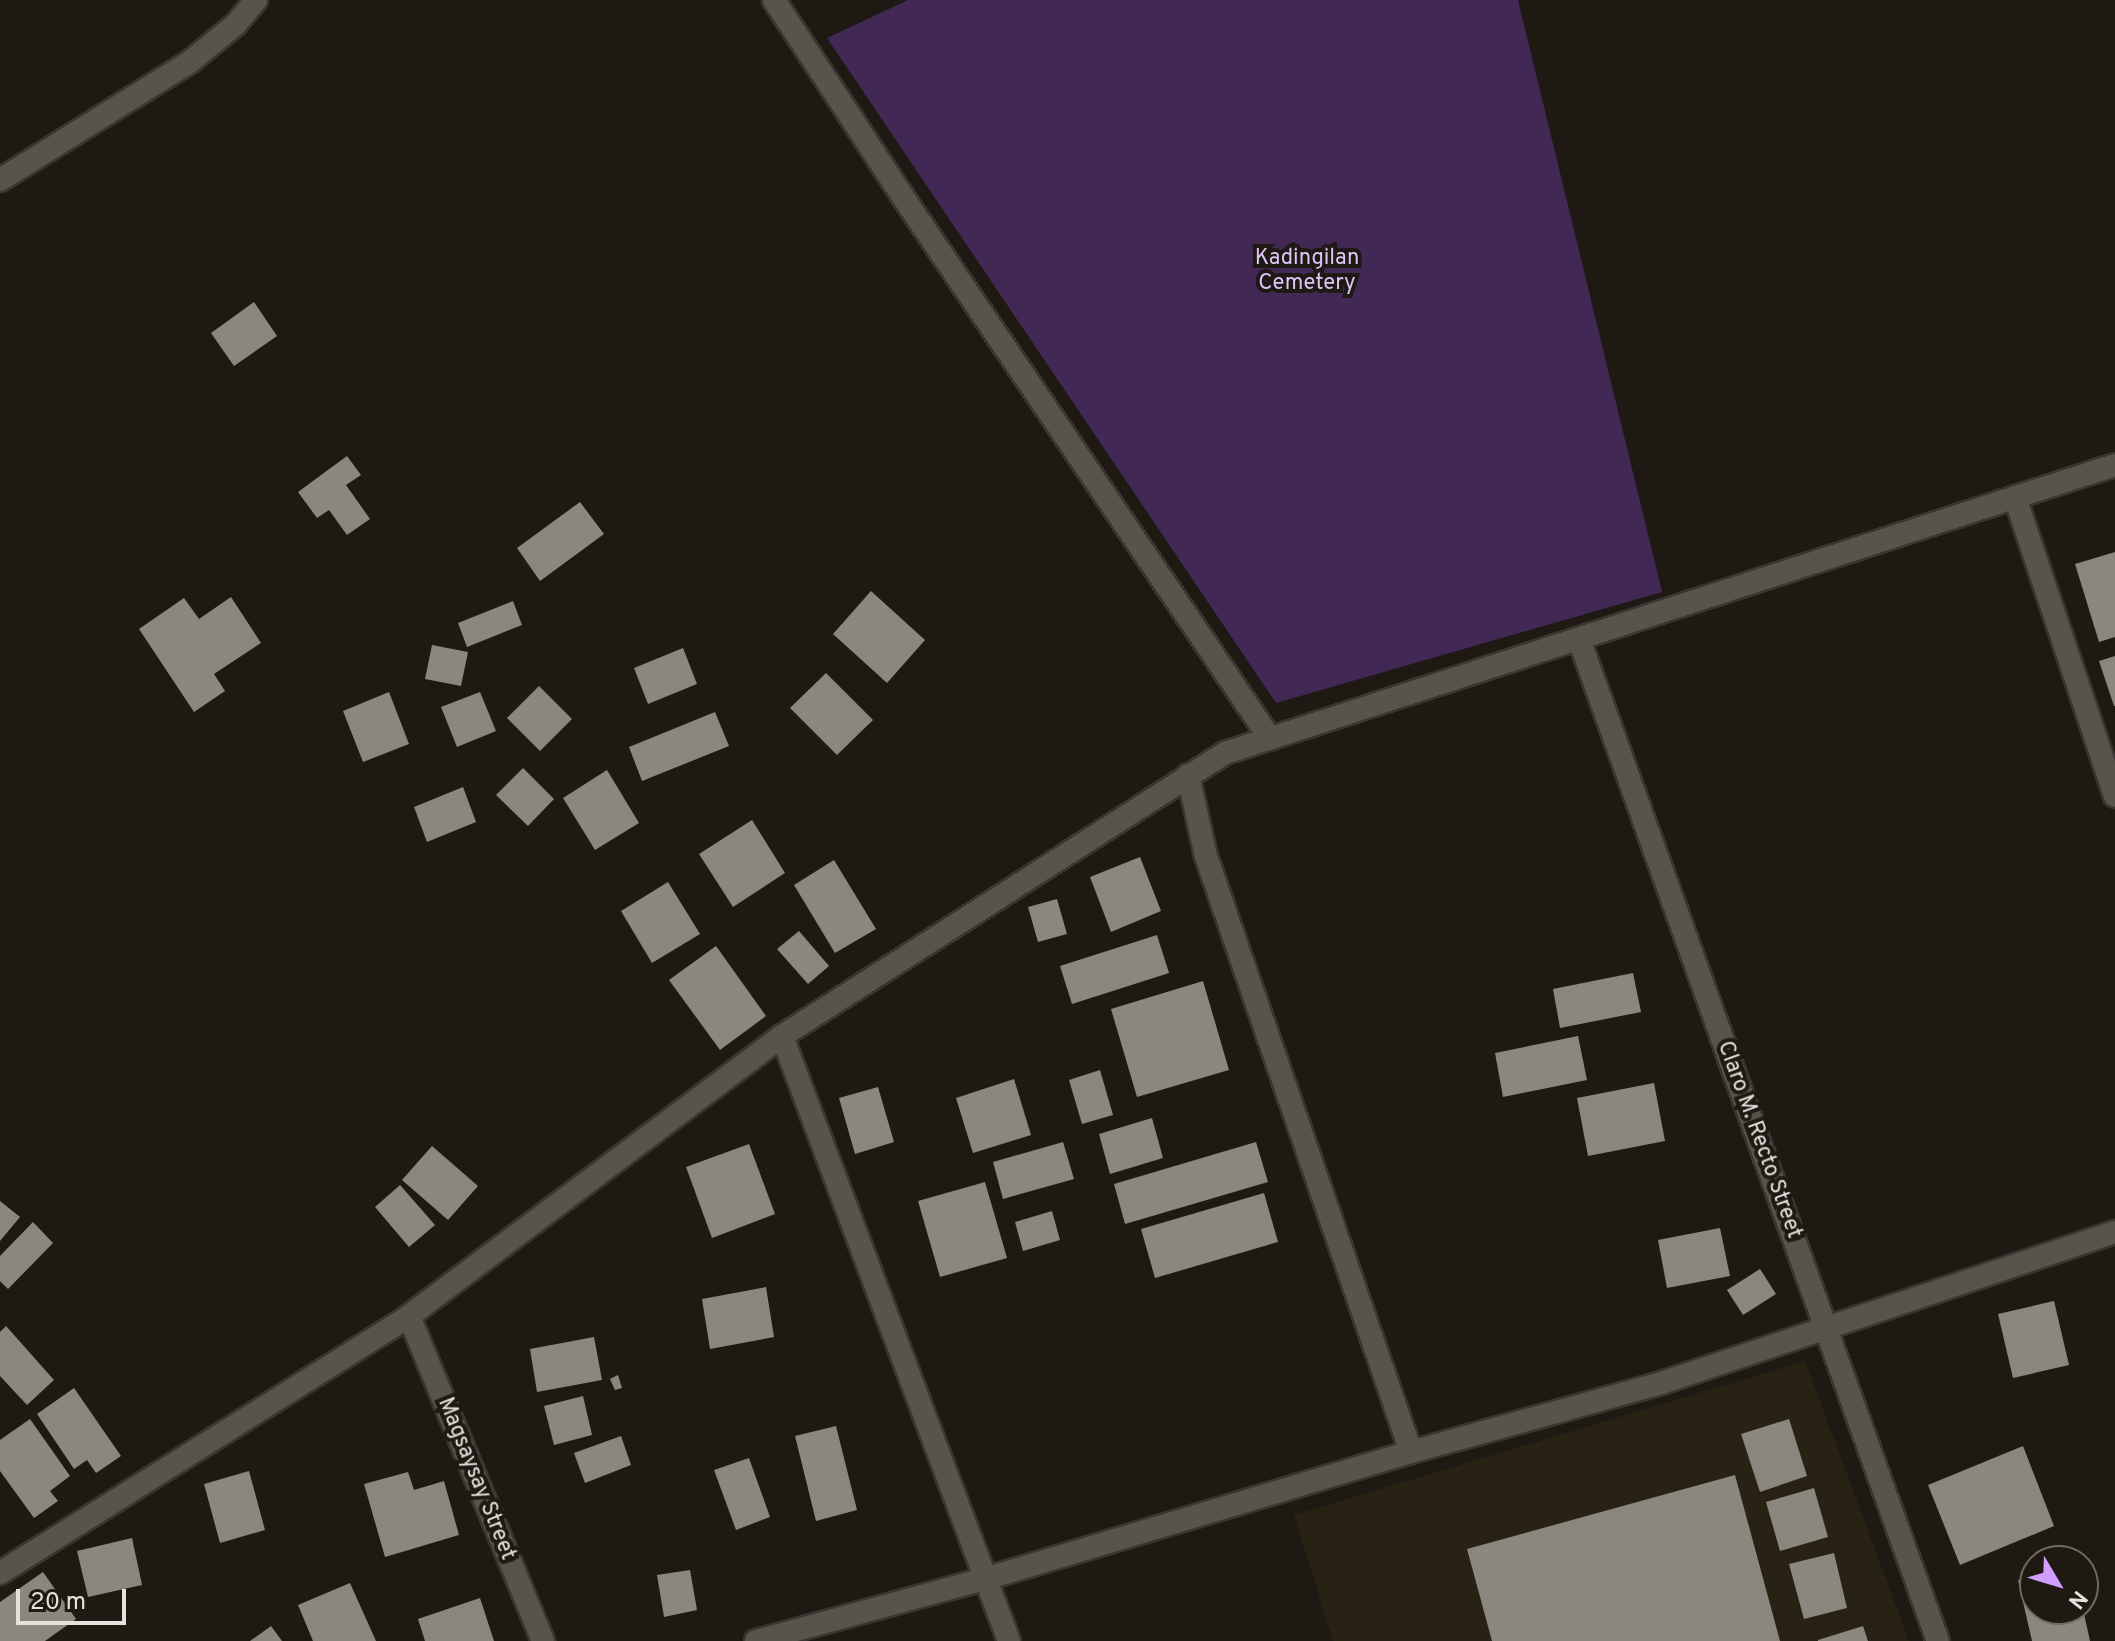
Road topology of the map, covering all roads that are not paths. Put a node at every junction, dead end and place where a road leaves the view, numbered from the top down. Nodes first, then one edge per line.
1 (256, 0) edge
2 (774, 0) edge
3 (0, 180) edge
4 (2115, 465) edge
5 (2015, 497) junction
6 (1579, 639) junction
7 (1269, 737) junction
8 (1188, 775) junction
9 (2115, 796) edge
10 (782, 1036) junction
11 (2115, 1232) edge
12 (409, 1316) junction
13 (1826, 1328) junction
14 (1411, 1452) junction
15 (0, 1573) edge
16 (988, 1578) junction
17 (543, 1641) edge
18 (756, 1641) edge
19 (1009, 1641) edge
20 (1938, 1641) edge

1 - 3 street
2 - 7 street
4 - 5 street
5 - 6 street
5 - 9 street
6 - 7 street
6 - 13 street, Claro M. Recto Street
7 - 8 street
8 - 10 street
8 - 14 street
10 - 12 street
10 - 16 street
11 - 13 street
12 - 15 street
12 - 17 street, Magsaysay Street
13 - 14 street
13 - 20 street, Claro M. Recto Street
14 - 16 street
16 - 18 street
16 - 19 street

